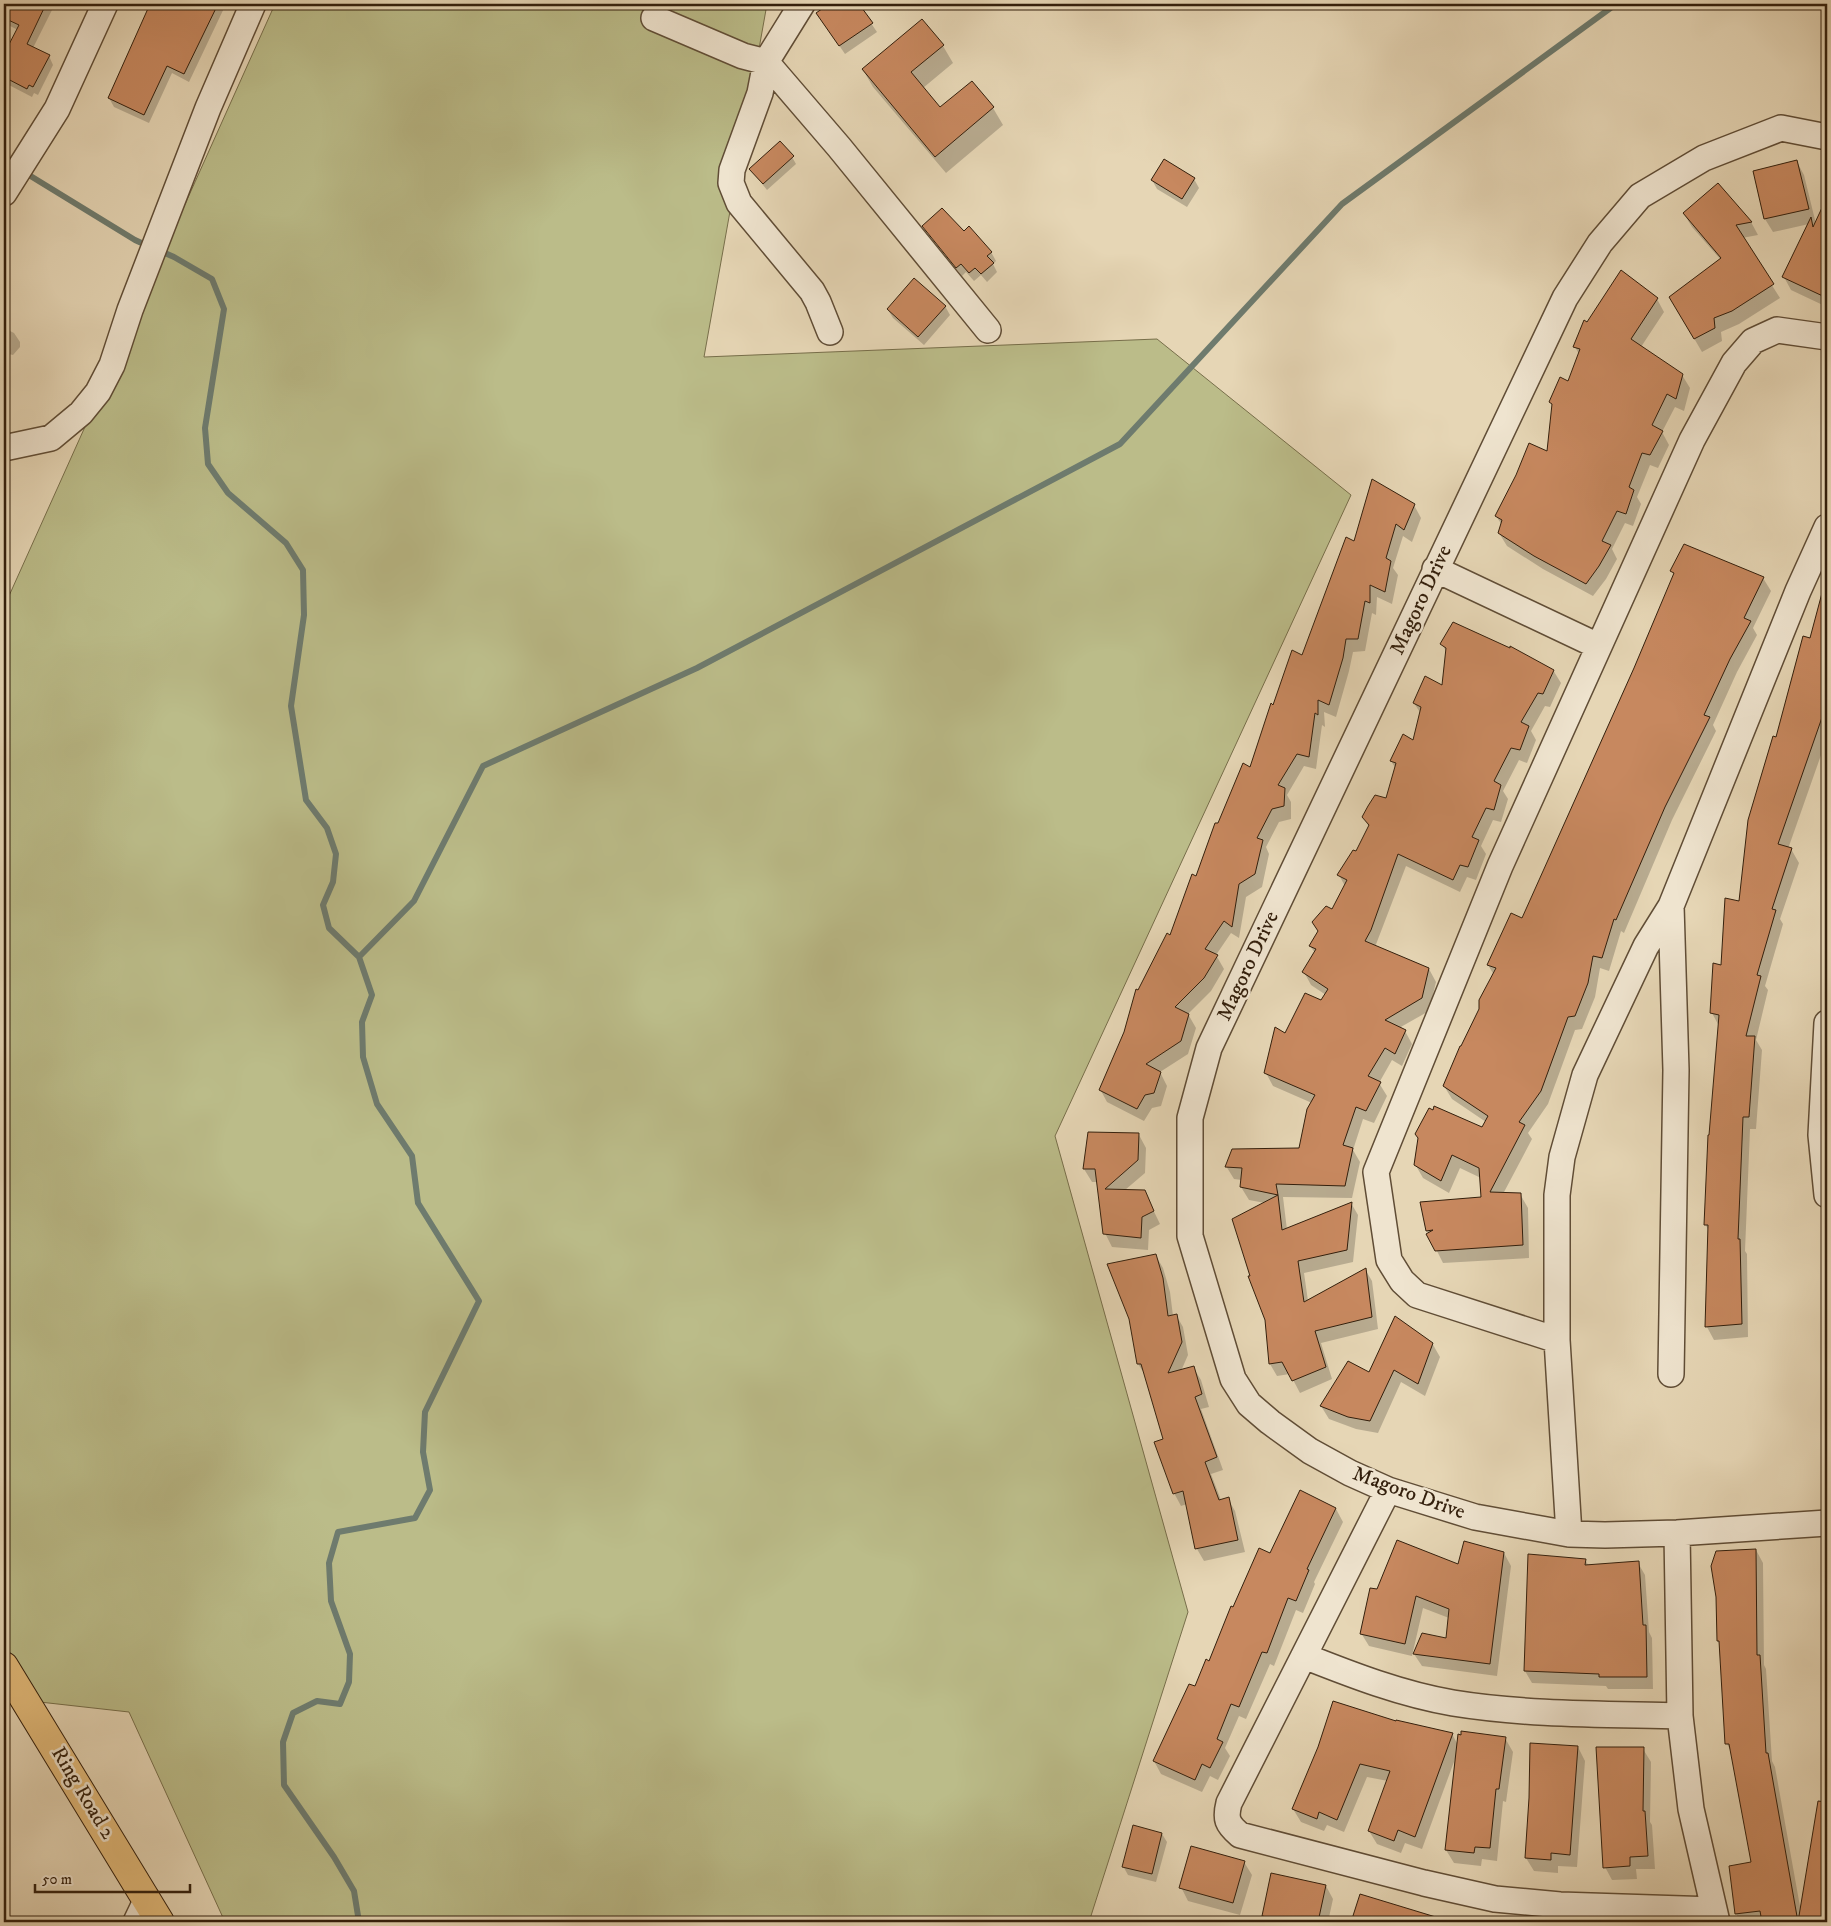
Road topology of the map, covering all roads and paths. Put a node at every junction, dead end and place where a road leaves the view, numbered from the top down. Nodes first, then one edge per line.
1 (105, 4) edge
2 (253, 4) edge
3 (800, 5) edge
4 (654, 18) dead end
5 (766, 62) junction
6 (1827, 137) edge
7 (5, 191) edge
8 (988, 330) dead end
9 (830, 332) dead end
10 (1827, 337) edge
11 (4, 448) edge
12 (1827, 527) edge
13 (1435, 569) junction
14 (1598, 646) junction
15 (1671, 906) junction
16 (1827, 1023) edge
17 (1827, 1195) edge
18 (1557, 1340) junction
19 (1670, 1374) dead end
20 (1388, 1490) junction
21 (1827, 1523) edge
22 (1677, 1533) junction
23 (1569, 1534) junction
24 (1304, 1656) junction
25 (4, 1666) edge
26 (1680, 1716) junction
27 (148, 1915) edge
28 (1716, 1916) edge

1 - 7 street
2 - 11 street
3 - 5 street
4 - 5 street
5 - 8 street
5 - 9 street
6 - 13 street, Magoro Drive
10 - 14 street
12 - 15 street
13 - 14 street
13 - 20 street, Magoro Drive
14 - 18 street
15 - 18 street
15 - 19 street
16 - 17 street
18 - 23 street
20 - 23 street, Magoro Drive
20 - 24 street
21 - 22 street, Magoro Drive
22 - 23 street, Magoro Drive
22 - 26 street
24 - 26 street
24 - 28 street
25 - 27 main road, Ring Road 2
26 - 28 street

